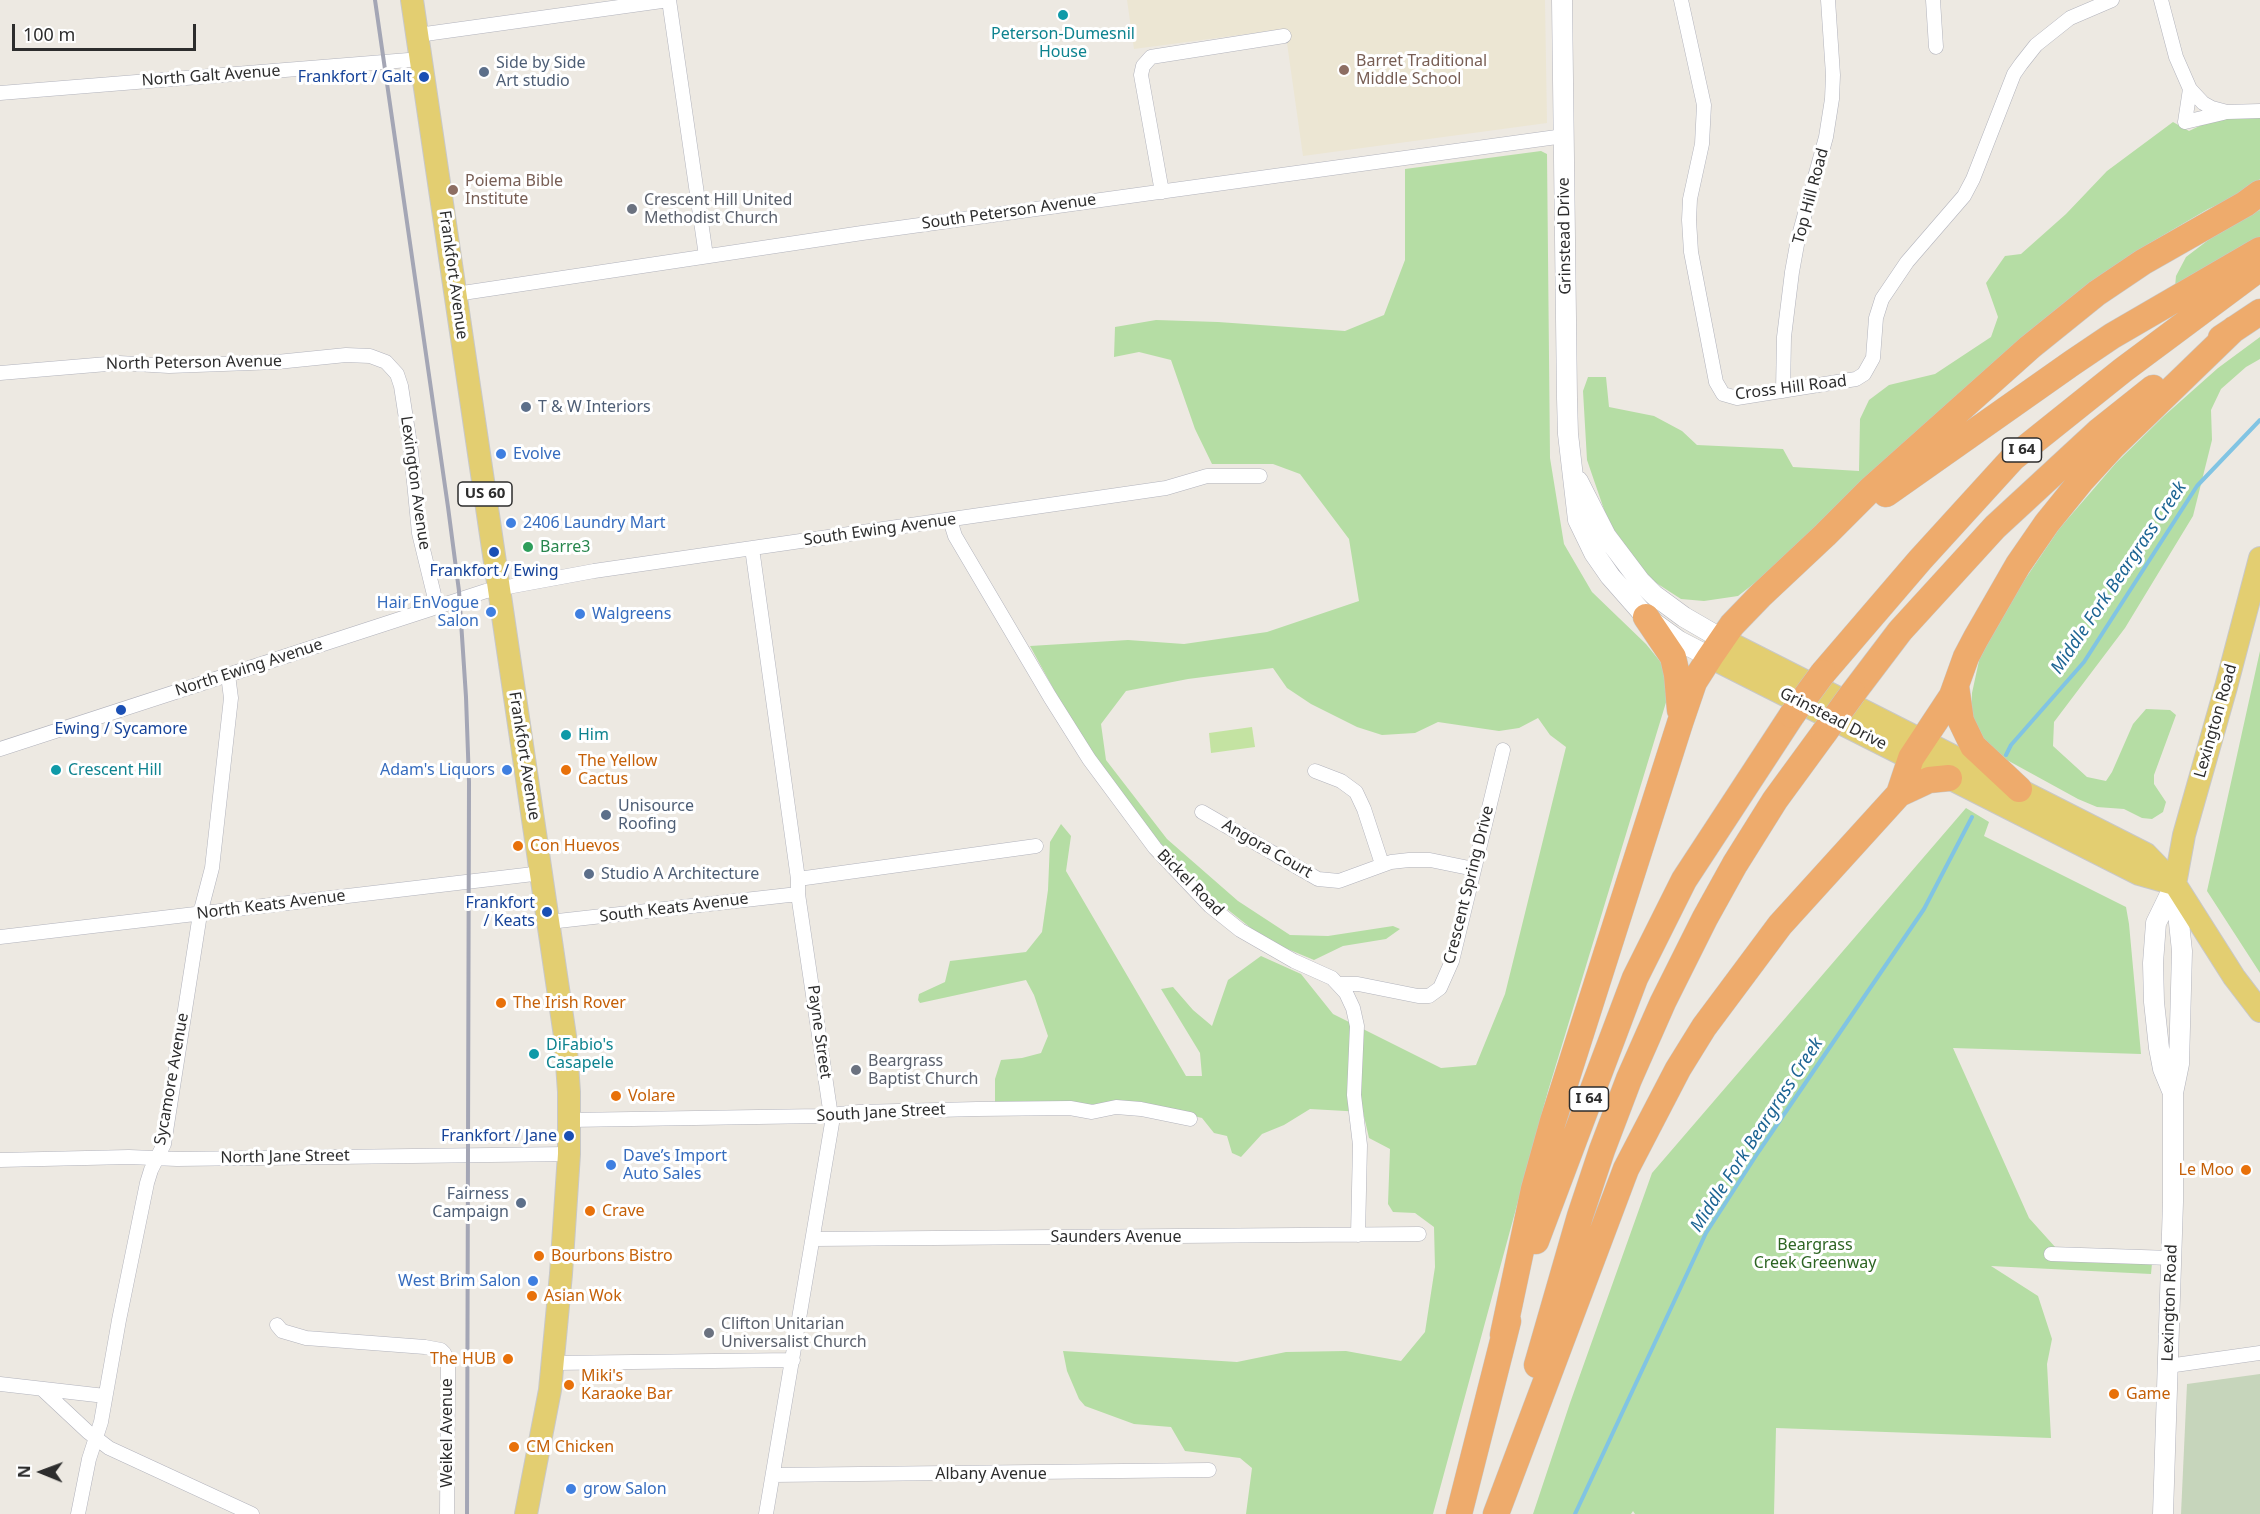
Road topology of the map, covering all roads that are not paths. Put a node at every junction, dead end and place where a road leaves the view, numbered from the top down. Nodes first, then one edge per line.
1 (412, 0) edge
2 (669, 0) edge
3 (1562, 0) edge
4 (1681, 0) edge
5 (1828, 0) edge
6 (1933, 0) edge
7 (2112, 0) edge
8 (2161, 0) edge
9 (418, 35) junction
10 (1284, 36) dead end
11 (1936, 47) dead end
12 (421, 59) junction
13 (2190, 89) junction
14 (0, 93) edge
15 (2260, 111) edge
16 (2227, 112) junction
17 (1564, 136) junction
18 (1162, 192) junction
19 (2260, 193) edge
20 (2260, 250) edge
21 (706, 256) junction
22 (2260, 268) edge
23 (456, 294) junction
24 (2260, 312) edge
25 (2234, 329) junction
26 (386, 362) joint
27 (0, 373) edge
28 (1783, 391) junction
29 (1574, 472) junction
30 (1260, 476) dead end
31 (950, 520) junction
32 (1826, 535) junction
33 (752, 548) junction
34 (2260, 558) edge
35 (500, 589) junction
36 (437, 607) junction
37 (1646, 617) junction
38 (1716, 648) junction
39 (228, 675) junction
40 (1956, 686) junction
41 (1680, 723) junction
42 (0, 734) edge
43 (2, 749) edge
44 (1917, 749) junction
45 (1503, 750) dead end
46 (1315, 771) dead end
47 (1949, 778) junction
48 (2019, 789) junction
49 (1899, 794) junction
50 (1202, 812) dead end
51 (1036, 846) dead end
52 (1382, 864) junction
53 (1474, 869) junction
54 (542, 873) junction
55 (798, 879) junction
56 (2175, 884) junction
57 (798, 894) junction
58 (200, 914) junction
59 (549, 922) junction
60 (0, 937) edge
61 (1339, 984) junction
62 (2260, 1011) edge
63 (2173, 1093) junction
64 (831, 1115) junction
65 (1190, 1119) dead end
66 (570, 1120) junction
67 (569, 1154) junction
68 (156, 1159) junction
69 (0, 1160) edge
70 (1419, 1234) dead end
71 (1358, 1235) junction
72 (814, 1239) junction
73 (2051, 1254) dead end
74 (2171, 1258) junction
75 (277, 1325) dead end
76 (1503, 1335) junction
77 (2260, 1353) edge
78 (793, 1360) junction
79 (553, 1363) junction
80 (2168, 1366) junction
81 (0, 1384) edge
82 (42, 1389) junction
83 (105, 1396) junction
84 (95, 1437) junction
85 (1209, 1470) dead end
86 (773, 1475) junction
87 (1506, 1485) junction
88 (78, 1514) edge
89 (252, 1514) edge
90 (447, 1514) edge
91 (526, 1514) edge
92 (766, 1514) edge
93 (1459, 1514) edge
94 (1496, 1514) edge
95 (2163, 1514) edge

1 - 9 main road, Frankfort Avenue / US 60
2 - 9 street
2 - 21 street
3 - 17 street, Grinstead Drive
4 - 28 street, Cross Hill Road
5 - 28 street, Top Hill Road
6 - 11 street
7 - 28 street, Cross Hill Road
8 - 13 street
9 - 12 main road, Frankfort Avenue / US 60
10 - 18 street
12 - 14 street, North Galt Avenue
12 - 23 main road, Frankfort Avenue / US 60
13 - 16 street
13 - 16 street
15 - 16 street
17 - 18 street, South Peterson Avenue
17 - 29 street, Grinstead Drive
18 - 21 street, South Peterson Avenue
19 - 32 highway
20 - 32 highway
21 - 23 street, South Peterson Avenue
22 - 76 highway, I 64, bridge
23 - 35 main road, Frankfort Avenue / US 60
24 - 25 highway, I 64
25 - 40 highway
25 - 87 highway, I 64, bridge
26 - 27 street, North Peterson Avenue
26 - 36 street, Lexington Avenue
29 - 37 street, Grinstead Drive
29 - 38 street, Grinstead Drive
30 - 31 street, South Ewing Avenue
31 - 33 street, South Ewing Avenue
31 - 61 street, Bickel Road
32 - 38 highway
33 - 35 street, South Ewing Avenue
33 - 55 street, Payne Street
34 - 56 main road, Lexington Road
35 - 36 street, North Ewing Avenue
35 - 54 main road, Frankfort Avenue / US 60
36 - 39 street, North Ewing Avenue
37 - 38 street, Grinstead Drive
37 - 41 highway
38 - 41 highway
38 - 44 main road, Grinstead Drive
39 - 43 street, North Ewing Avenue
39 - 58 street, Sycamore Avenue
40 - 44 highway
40 - 48 highway
41 - 76 highway
42 - 43 street
44 - 47 main road, Grinstead Drive
44 - 48 main road, Grinstead Drive
44 - 49 highway
45 - 53 street, Crescent Spring Drive
46 - 52 street
47 - 49 highway
47 - 56 main road, Grinstead Drive
48 - 56 main road, Grinstead Drive
49 - 87 highway
50 - 52 street, Angora Court
51 - 55 street
52 - 53 street
53 - 61 street, Crescent Spring Drive
54 - 58 street, North Keats Avenue
54 - 59 main road, Frankfort Avenue / US 60
55 - 57 street, Payne Street
56 - 62 main road, Grinstead Drive
56 - 63 street, Lexington Road
56 - 63 street, Lexington Road
57 - 59 street, South Keats Avenue
57 - 64 street, Payne Street
58 - 60 street, North Keats Avenue
58 - 68 street, Sycamore Avenue
59 - 66 main road, Frankfort Avenue / US 60
61 - 71 street
63 - 74 street, Lexington Road
64 - 65 street, South Jane Street
64 - 66 street, South Jane Street
64 - 72 street, Payne Street
66 - 67 main road, Frankfort Avenue / US 60
67 - 68 street, North Jane Street
67 - 79 main road, Frankfort Avenue / US 60
68 - 69 street, North Jane Street
68 - 83 street, Sycamore Avenue
70 - 71 street, Saunders Avenue
71 - 72 street, Saunders Avenue
72 - 78 street, Payne Street
73 - 74 street
74 - 80 street, Lexington Road
75 - 90 street, Weikel Avenue
76 - 93 highway, I 64
77 - 80 street
78 - 79 street
78 - 86 street, Payne Street
79 - 91 main road, Frankfort Avenue / US 60
80 - 95 street, Lexington Road
81 - 82 street
82 - 83 street
82 - 84 street
83 - 84 street, Sycamore Avenue
84 - 88 street, Sycamore Avenue
84 - 89 street
85 - 86 street, Albany Avenue
86 - 92 street, Payne Street
87 - 94 highway, I 64

